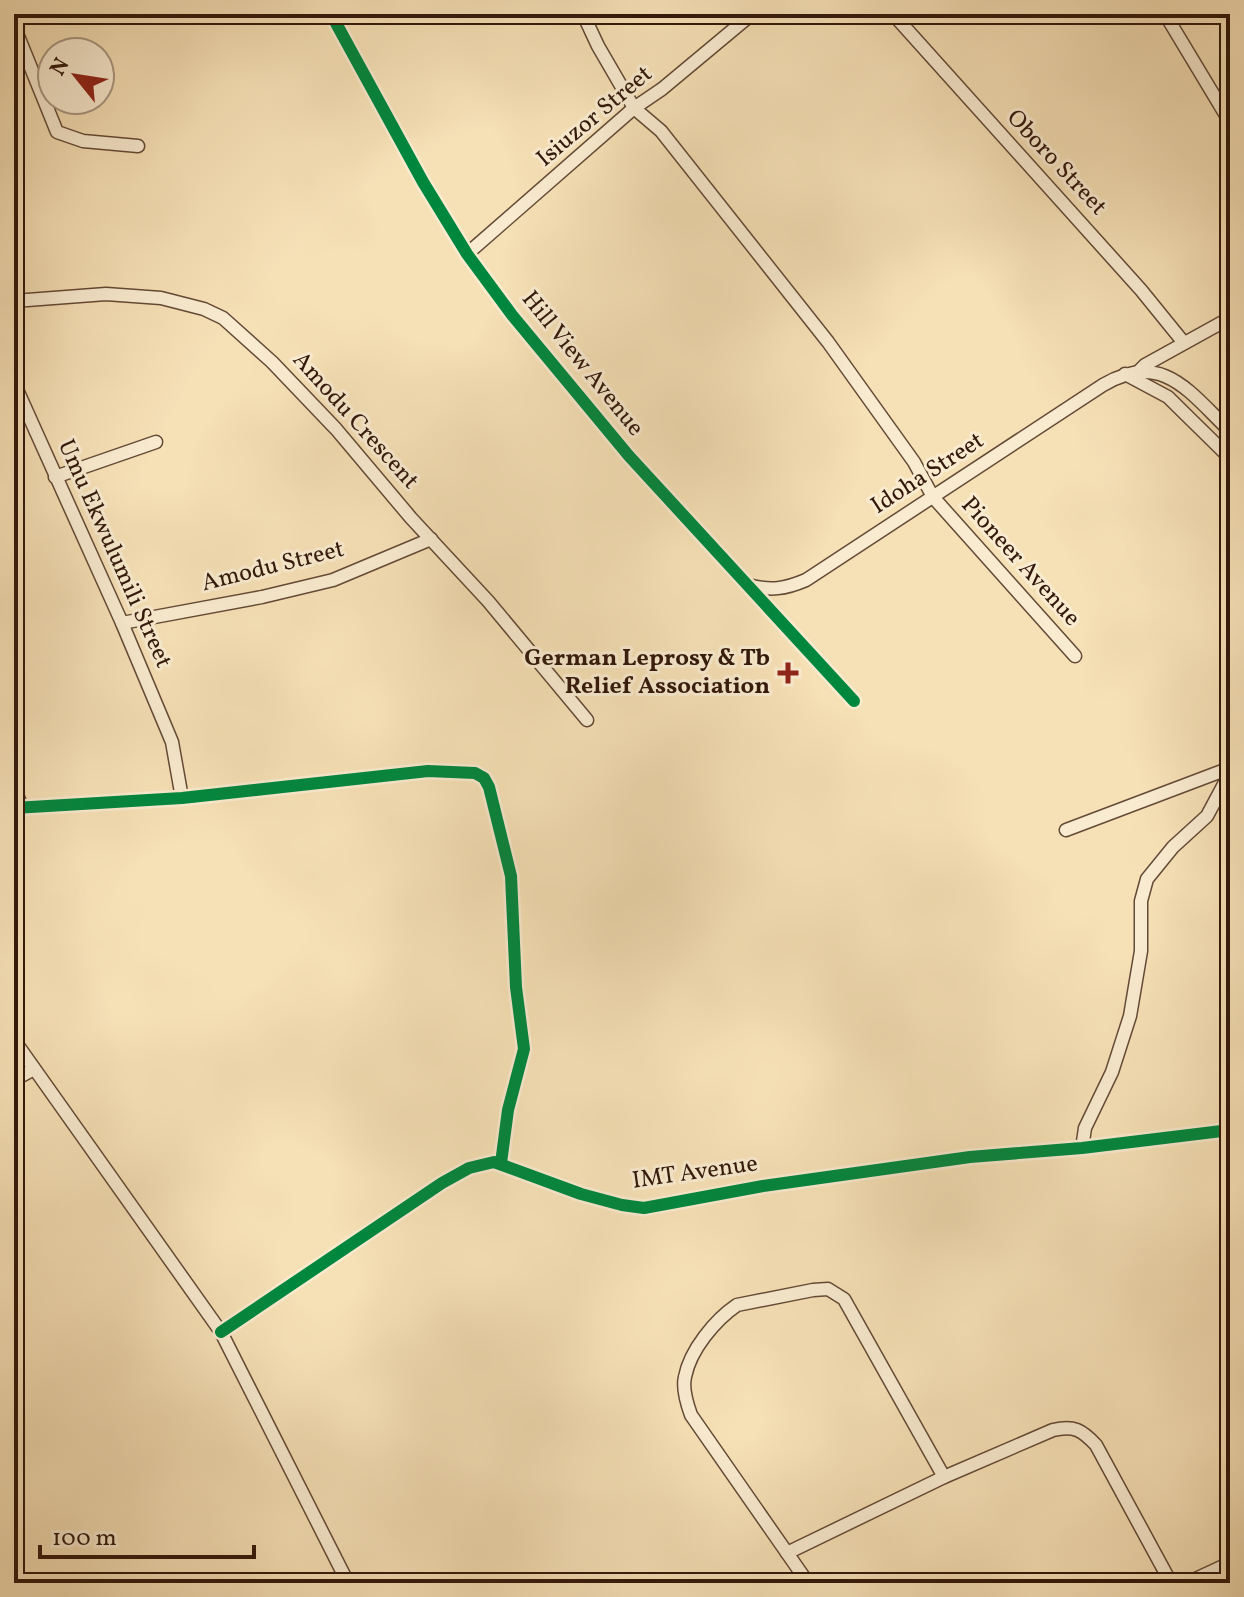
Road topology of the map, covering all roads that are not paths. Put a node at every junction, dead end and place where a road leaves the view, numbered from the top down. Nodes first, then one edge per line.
1 (331, 14) edge
2 (583, 14) edge
3 (752, 14) edge
4 (893, 14) edge
5 (1165, 14) edge
6 (14, 26) edge
7 (634, 108) junction
8 (1230, 122) edge
9 (138, 146) dead end
10 (467, 254) junction
11 (14, 301) edge
12 (1230, 318) edge
13 (1184, 343) junction
14 (1133, 375) junction
15 (14, 383) edge
16 (1230, 431) edge
17 (156, 442) dead end
18 (1230, 458) edge
19 (55, 477) junction
20 (933, 497) junction
21 (431, 539) junction
22 (748, 585) junction
23 (122, 623) junction
24 (1075, 656) dead end
25 (854, 701) dead end
26 (587, 720) dead end
27 (1230, 770) edge
28 (14, 788) edge
29 (182, 798) junction
30 (18, 808) edge
31 (1066, 830) dead end
32 (16, 1048) edge
33 (34, 1069) junction
34 (14, 1080) edge
35 (1230, 1130) edge
36 (1082, 1148) junction
37 (501, 1163) junction
38 (221, 1332) junction
39 (944, 1477) junction
40 (787, 1553) junction
41 (1230, 1563) edge
42 (348, 1583) edge
43 (808, 1583) edge
44 (1171, 1583) edge
45 (1187, 1583) edge

1 - 10 street, Hill View Avenue
2 - 7 street, Pioneer Avenue
3 - 7 street, Isiuzor Street
4 - 13 street, Oboro Street
5 - 8 street
6 - 9 street
7 - 10 street, Isiuzor Street
7 - 20 street, Pioneer Avenue
10 - 22 street, Hill View Avenue
11 - 21 street, Amodu Crescent
12 - 13 street, Idoha Street
13 - 14 street, Idoha Street
14 - 16 street
14 - 18 street
14 - 20 street, Idoha Street
15 - 19 street, Umu Ekwulumili Street
17 - 19 street
19 - 23 street, Umu Ekwulumili Street
20 - 22 street, Idoha Street
20 - 24 street, Pioneer Avenue
21 - 23 street, Amodu Street
21 - 26 street, Amodu Crescent
22 - 25 street, Hill View Avenue
23 - 29 street, Umu Ekwulumili Street
27 - 31 street
27 - 36 street
28 - 30 street
29 - 30 street
29 - 37 street
32 - 33 street
33 - 34 street
33 - 38 street
35 - 36 street, IMT Avenue
36 - 37 street, IMT Avenue
37 - 38 street
38 - 42 street
39 - 40 street
39 - 40 street
39 - 44 street
40 - 43 street
41 - 45 street

